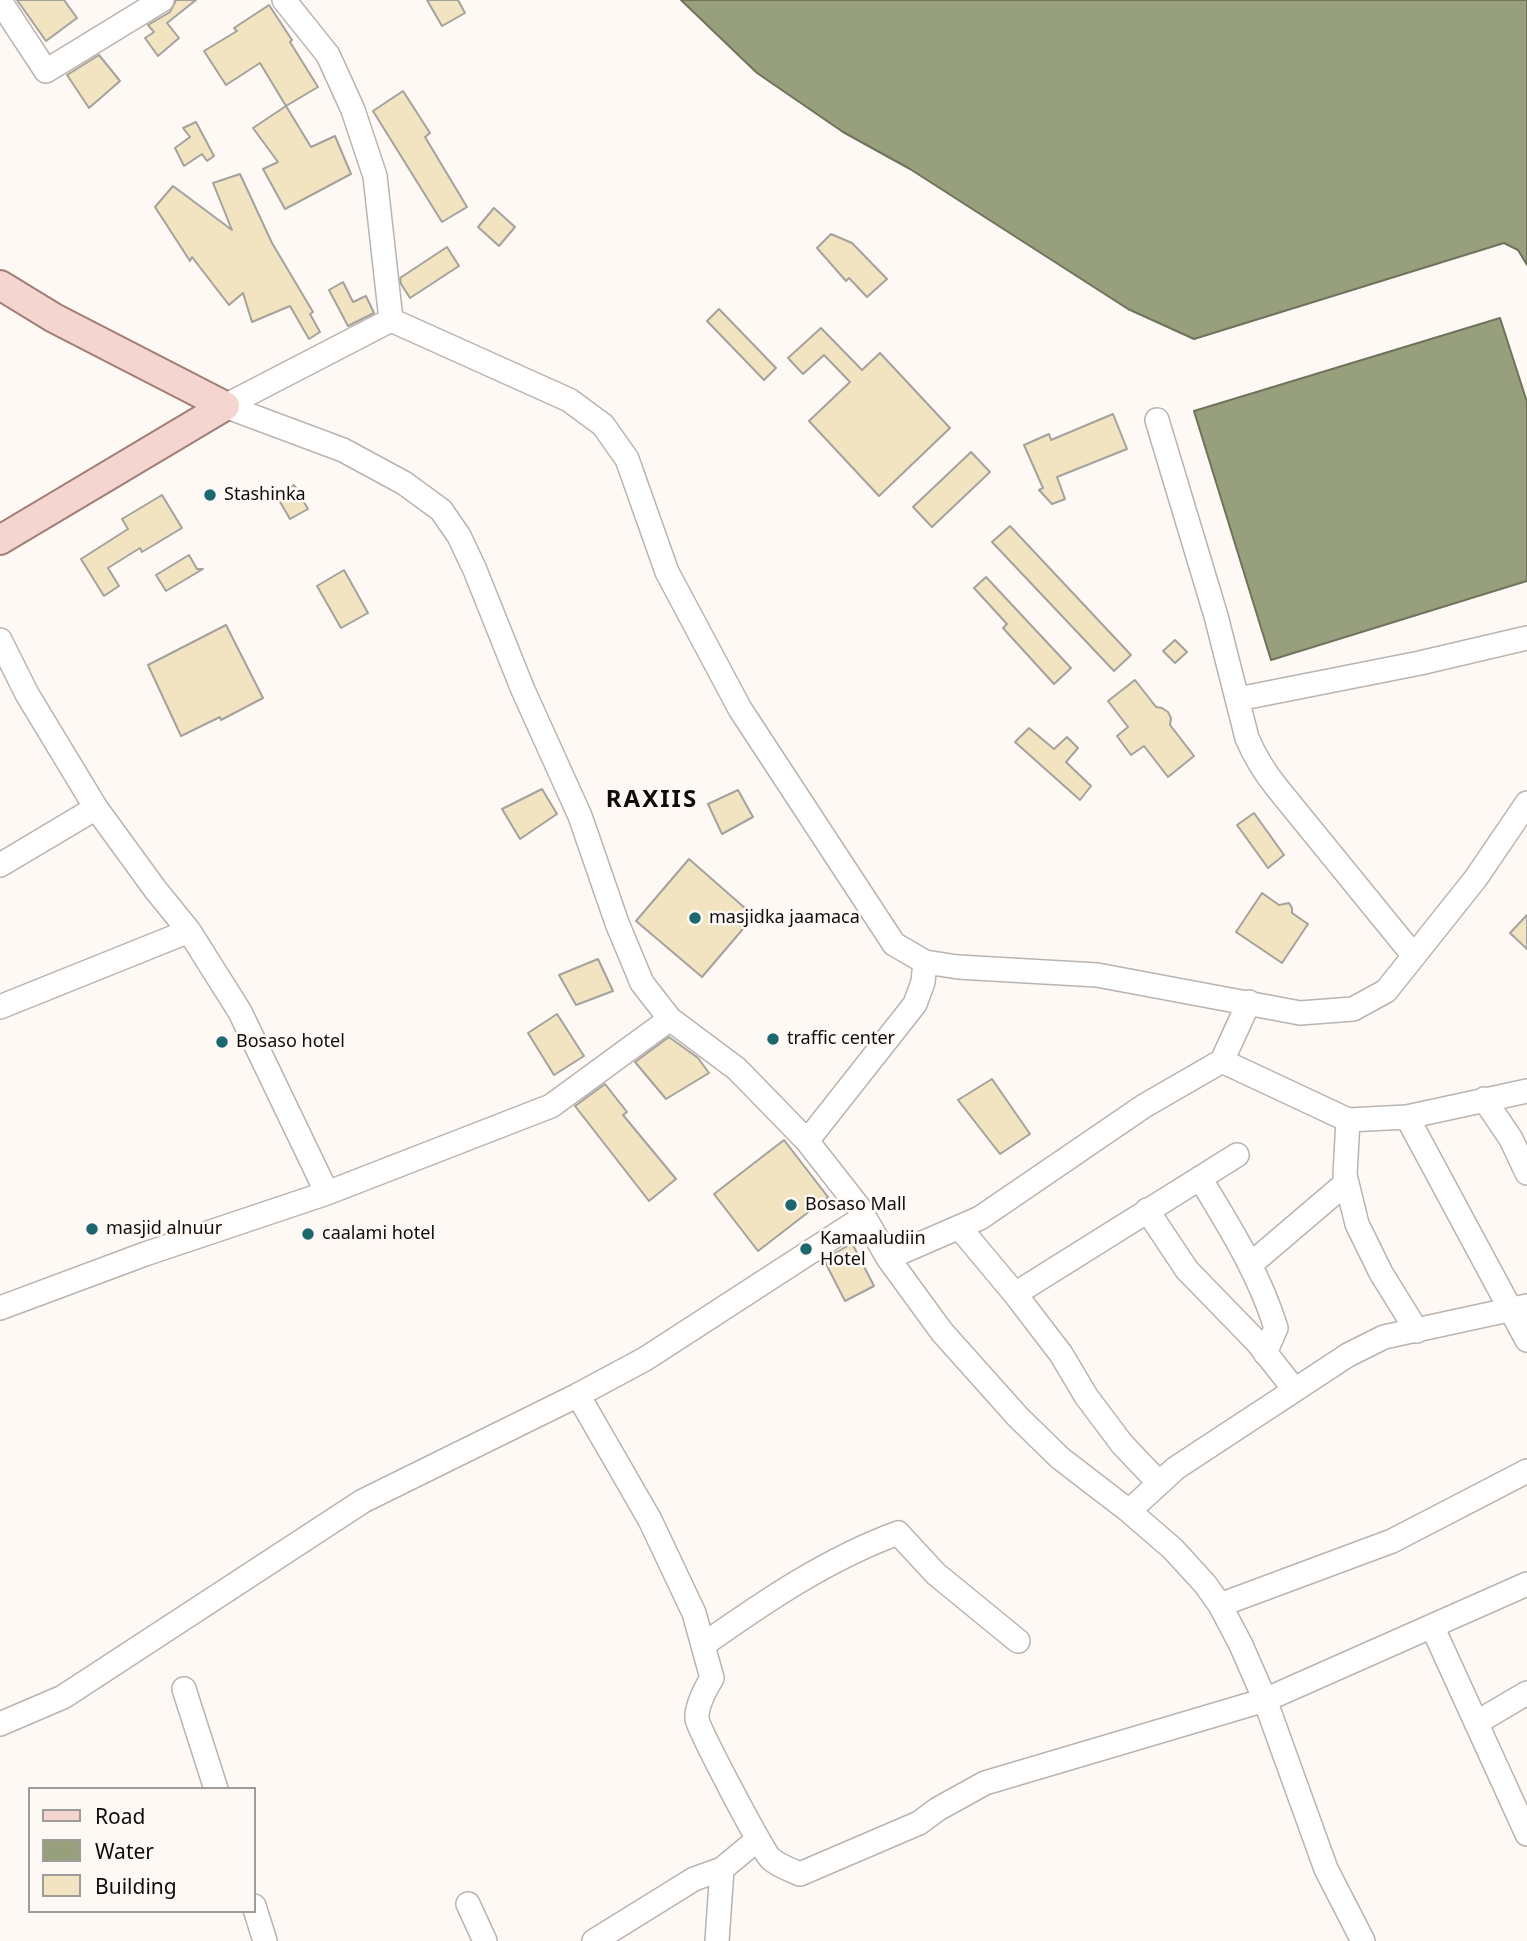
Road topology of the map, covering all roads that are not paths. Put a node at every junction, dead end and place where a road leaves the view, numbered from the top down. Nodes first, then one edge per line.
1 (162, 0) edge
2 (284, 0) edge
3 (7, 3) edge
4 (0, 285) edge
5 (391, 320) junction
6 (225, 406) junction
7 (1157, 419) dead end
8 (0, 540) edge
9 (1527, 638) edge
10 (0, 640) edge
11 (1238, 699) junction
12 (1527, 803) edge
13 (96, 808) junction
14 (0, 865) edge
15 (189, 931) junction
16 (1414, 956) junction
17 (925, 962) junction
18 (1249, 1002) junction
19 (0, 1007) edge
20 (670, 1019) junction
21 (1222, 1061) junction
22 (1527, 1091) edge
23 (1484, 1099) junction
24 (1407, 1117) junction
25 (1348, 1120) junction
26 (807, 1140) junction
27 (1237, 1155) dead end
28 (1527, 1172) edge
29 (1200, 1178) junction
30 (1346, 1183) junction
31 (327, 1192) junction
32 (1147, 1210) junction
33 (864, 1217) junction
34 (959, 1227) junction
35 (888, 1258) junction
36 (1251, 1264) junction
37 (1015, 1294) junction
38 (0, 1308) edge
39 (1519, 1308) edge
40 (1417, 1331) junction
41 (1527, 1340) edge
42 (1265, 1353) junction
43 (1294, 1389) junction
44 (578, 1395) junction
45 (1527, 1471) edge
46 (1159, 1483) junction
47 (1129, 1511) junction
48 (1527, 1584) edge
49 (1220, 1605) junction
50 (1432, 1626) junction
51 (1018, 1641) dead end
52 (703, 1645) junction
53 (184, 1689) dead end
54 (1527, 1693) edge
55 (1265, 1700) junction
56 (1476, 1723) junction
57 (0, 1724) edge
58 (215, 1787) edge
59 (1527, 1833) edge
60 (757, 1840) junction
61 (722, 1869) junction
62 (468, 1904) dead end
63 (256, 1912) edge
64 (265, 1941) edge
65 (485, 1941) edge
66 (593, 1941) edge
67 (716, 1941) edge
68 (1363, 1941) edge

1 - 3 street
2 - 5 street
4 - 6 main road
5 - 6 street
5 - 17 street
6 - 8 main road
6 - 20 street
7 - 11 street
9 - 11 street
10 - 13 street
11 - 16 street
12 - 16 street
13 - 14 street
13 - 15 street
15 - 19 street
15 - 31 street
16 - 18 street
17 - 18 street
17 - 26 street
18 - 21 street
20 - 26 street
20 - 31 street
21 - 25 street
21 - 34 street
22 - 23 street
23 - 24 street
23 - 28 street
24 - 25 street
24 - 39 street
25 - 30 street
26 - 33 street
27 - 29 street
29 - 32 street
29 - 36 street
30 - 36 street
30 - 40 street
31 - 38 street
32 - 37 street
32 - 42 street
33 - 35 street
33 - 44 street
34 - 35 street
34 - 37 street
35 - 47 street
36 - 42 street
37 - 46 street
39 - 40 street
39 - 41 street
40 - 43 street
42 - 43 street
43 - 46 street
44 - 52 street
44 - 57 street
45 - 49 street
46 - 47 street
47 - 49 street
48 - 50 street
49 - 55 street
50 - 55 street
50 - 56 street
51 - 52 street
52 - 60 street
53 - 58 street
54 - 56 street
55 - 60 street
55 - 68 street
56 - 59 street
60 - 61 street
61 - 66 street
61 - 67 street
62 - 65 street
63 - 64 street

